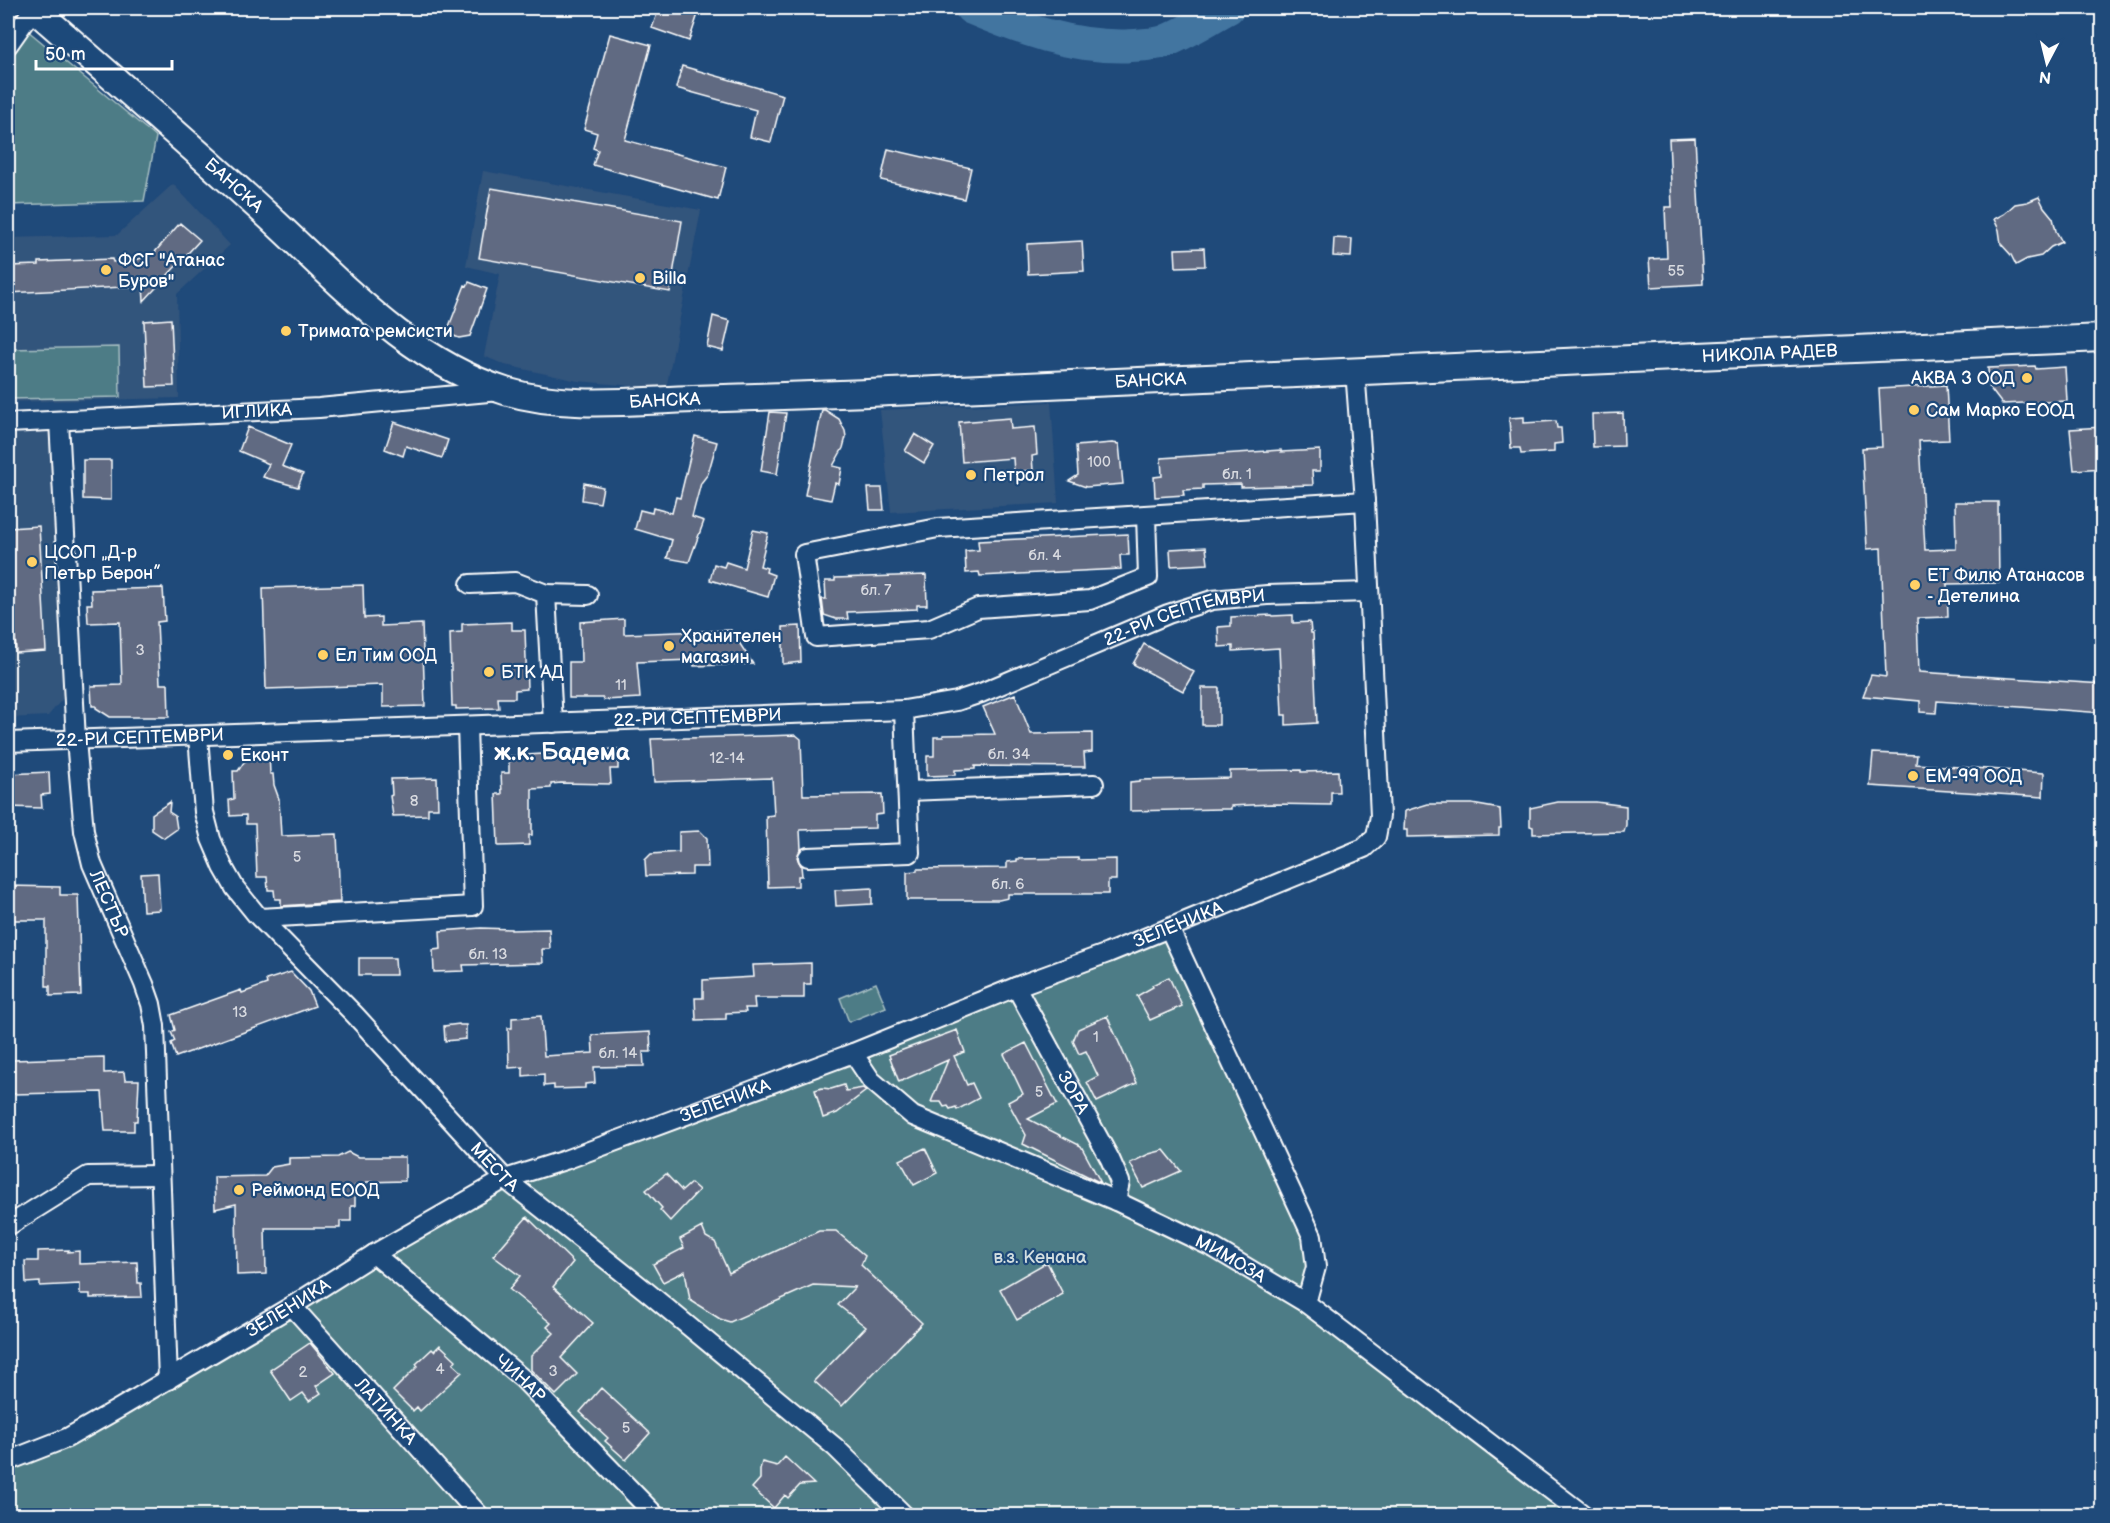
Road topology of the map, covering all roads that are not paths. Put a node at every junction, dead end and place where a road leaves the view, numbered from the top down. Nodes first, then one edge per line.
1 (33, 8) edge
2 (8, 45) edge
3 (2103, 338) edge
4 (1436, 367) joint
5 (1355, 370) junction
6 (504, 390) junction
7 (59, 421) junction
8 (8, 423) edge
9 (1365, 501) junction
10 (1146, 515) junction
11 (470, 584) dead end
12 (1369, 592) junction
13 (546, 594) junction
14 (588, 595) dead end
15 (904, 710) junction
16 (552, 723) junction
17 (467, 726) junction
18 (198, 736) junction
19 (76, 740) junction
20 (8, 742) edge
21 (1094, 784) dead end
22 (908, 790) junction
23 (808, 857) dead end
24 (260, 918) junction
25 (1170, 928) junction
26 (1016, 987) junction
27 (853, 1053) junction
28 (160, 1175) junction
29 (505, 1179) junction
30 (1116, 1201) junction
31 (8, 1226) edge
32 (374, 1254) junction
33 (1306, 1303) junction
34 (292, 1306) junction
35 (168, 1380) junction
36 (8, 1461) edge
37 (480, 1515) edge
38 (656, 1515) edge
39 (906, 1515) edge
40 (1585, 1515) edge

1 - 2 street
1 - 6 street, БАНСКА
3 - 4 street, НИКОЛА РАДЕВ
4 - 5 street, БАНСКА
5 - 6 street, БАНСКА
5 - 9 street, ЗЕЛЕНИКА
6 - 7 street, ИГЛИКА
7 - 8 street, ИГЛИКА
7 - 19 street, ЛЕСТЪР
9 - 10 street
9 - 12 street, ЗЕЛЕНИКА
10 - 10 street
11 - 13 street
12 - 15 street, 22-РИ СЕПТЕМВРИ
12 - 25 street, ЗЕЛЕНИКА
13 - 14 street
13 - 16 street
15 - 16 street, 22-РИ СЕПТЕМВРИ
15 - 22 street
16 - 17 street, 22-РИ СЕПТЕМВРИ
17 - 18 street, 22-РИ СЕПТЕМВРИ
17 - 24 street
18 - 19 street, 22-РИ СЕПТЕМВРИ
18 - 24 street, МЕСТА
19 - 20 street, 22-РИ СЕПТЕМВРИ
19 - 28 street, ЛЕСТЪР
21 - 22 street
22 - 23 street
24 - 29 street, МЕСТА
25 - 26 street, ЗЕЛЕНИКА
25 - 33 street
26 - 27 street, ЗЕЛЕНИКА
26 - 30 street, ЗОРА
27 - 29 street, ЗЕЛЕНИКА
27 - 30 street, МИМОЗА
28 - 31 street
28 - 35 street, ЛЕСТЪР
29 - 32 street, ЗЕЛЕНИКА
29 - 39 street, МЕСТА
30 - 33 street, МИМОЗА
32 - 34 street, ЗЕЛЕНИКА
32 - 38 street, ЧИНАР
33 - 40 street, МИМОЗА
34 - 35 street, ЗЕЛЕНИКА
34 - 37 street, ЛАТИНКА
35 - 36 street, ЗЕЛЕНИКА

